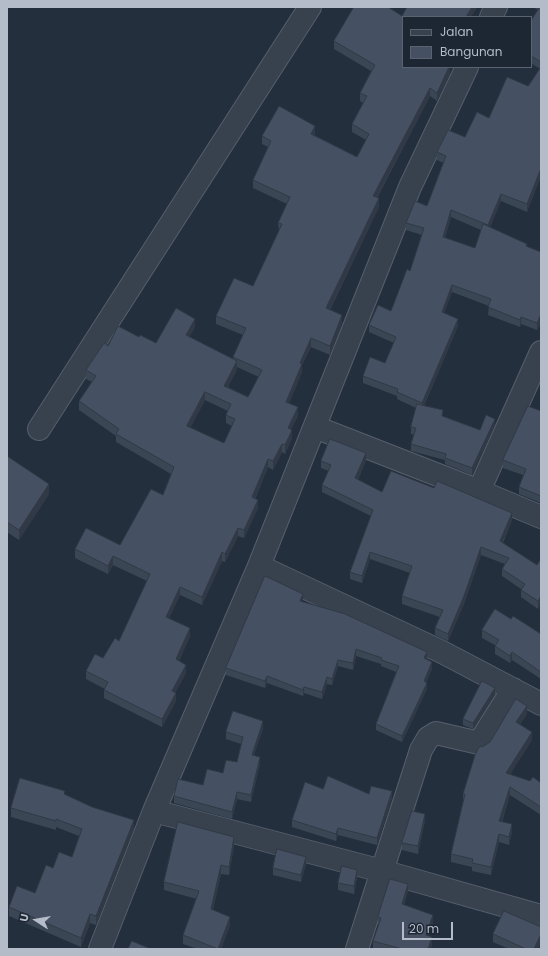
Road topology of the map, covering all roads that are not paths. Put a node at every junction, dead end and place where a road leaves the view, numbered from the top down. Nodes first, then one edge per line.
1 (310, 7) edge
2 (496, 7) edge
3 (492, 16) edge
4 (468, 68) edge
5 (541, 352) edge
6 (315, 427) junction
7 (39, 429) dead end
8 (479, 491) junction
9 (541, 517) edge
10 (259, 566) junction
11 (513, 689) junction
12 (541, 704) edge
13 (154, 811) junction
14 (382, 871) junction
15 (541, 916) edge
16 (100, 949) edge
17 (357, 949) edge

1 - 7 street
2 - 3 street
4 - 6 street
5 - 8 street
6 - 8 street
6 - 10 street
8 - 9 street
10 - 11 street
10 - 13 street
11 - 12 street
11 - 14 street
13 - 14 street
13 - 16 street
14 - 15 street
14 - 17 street

